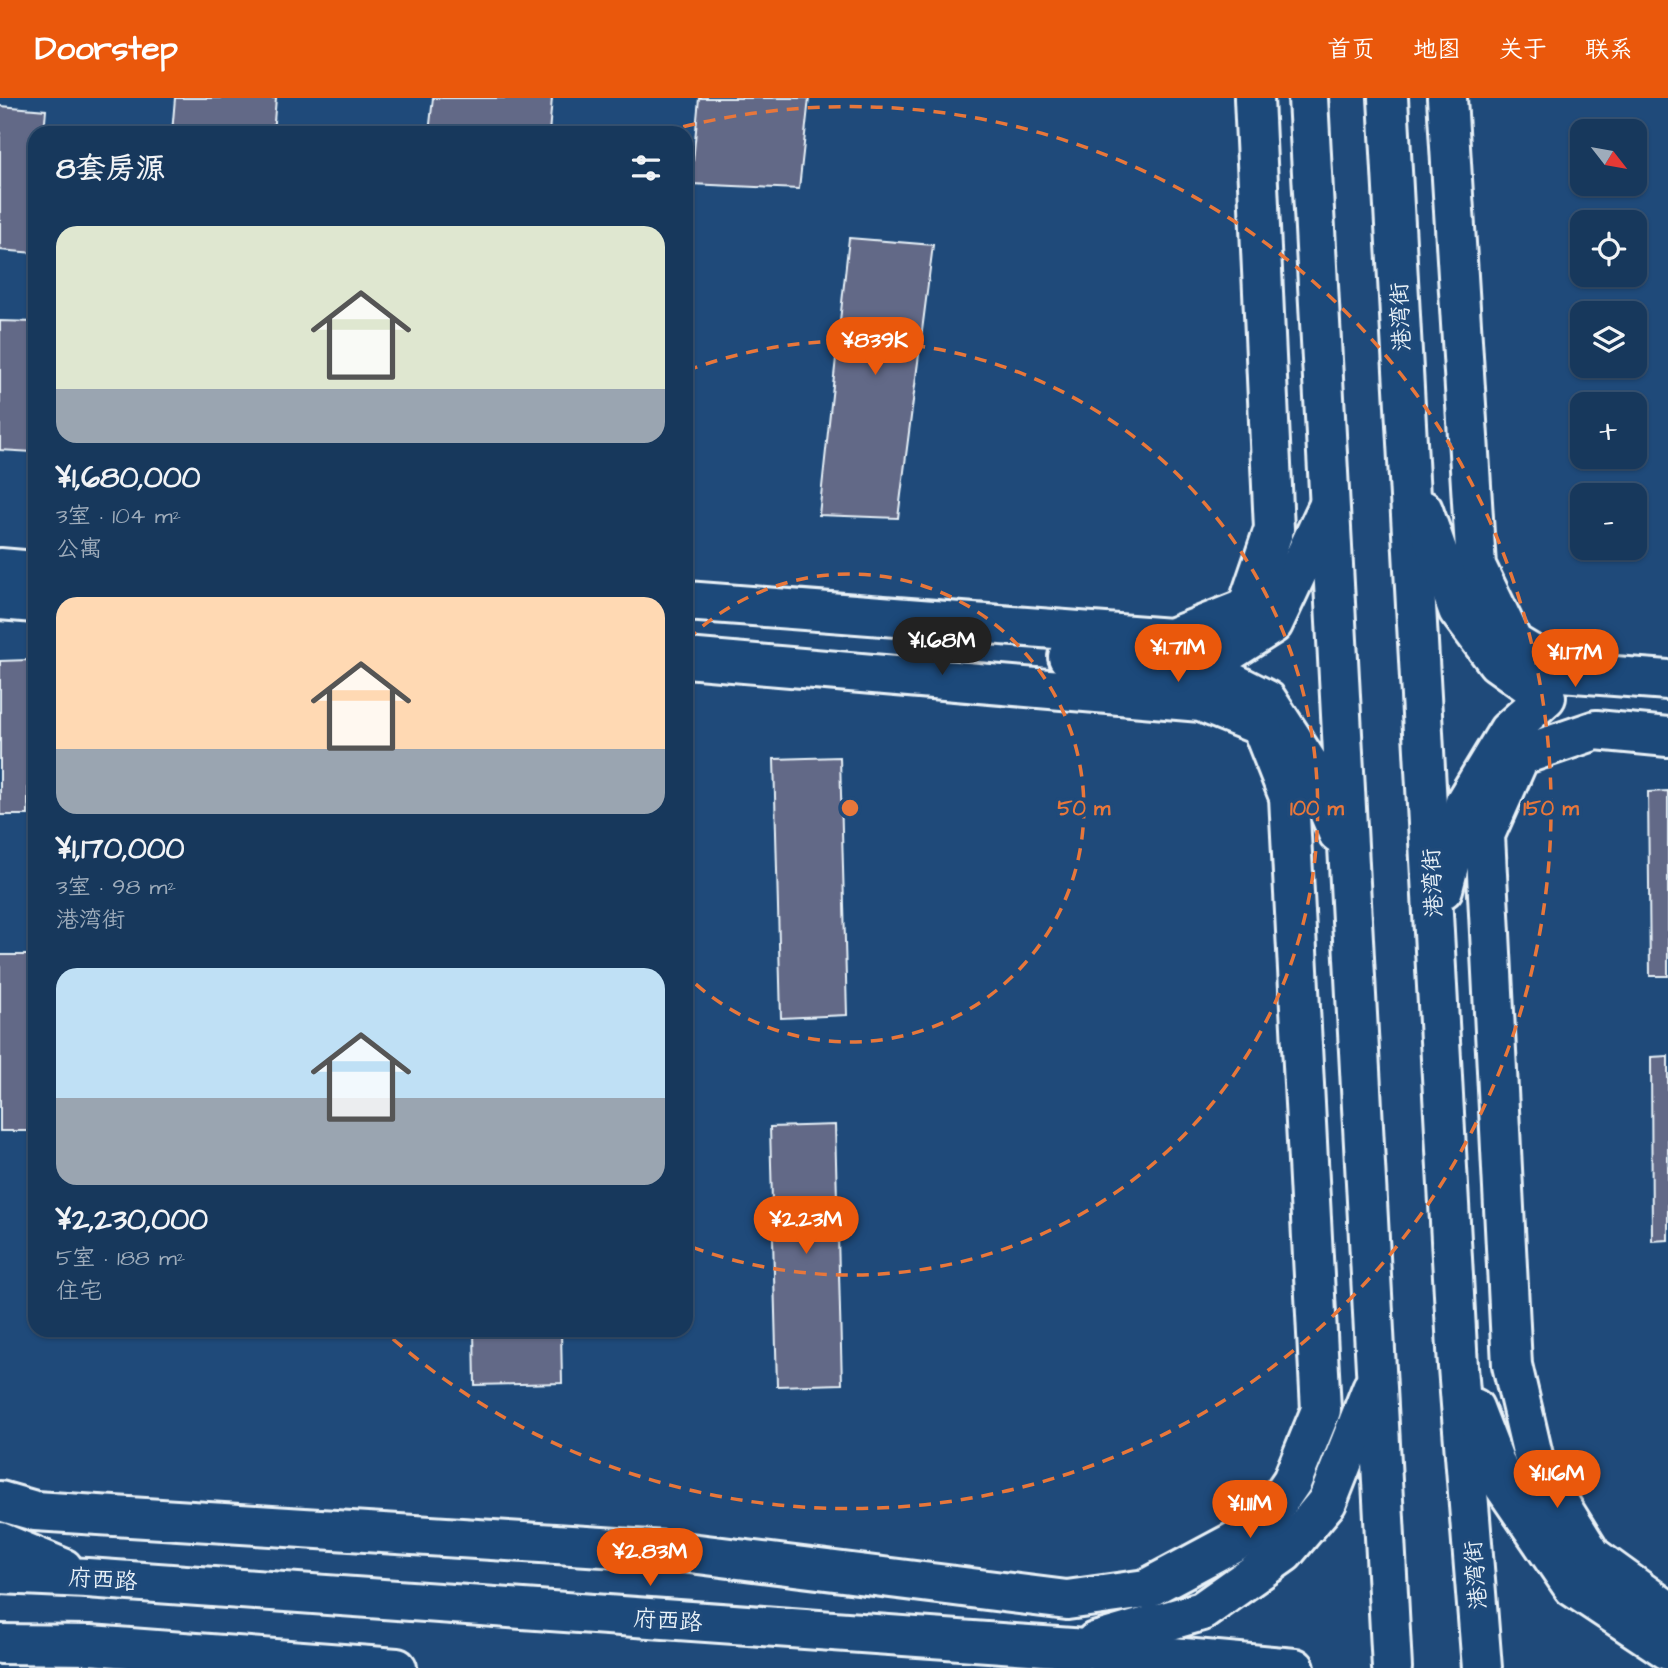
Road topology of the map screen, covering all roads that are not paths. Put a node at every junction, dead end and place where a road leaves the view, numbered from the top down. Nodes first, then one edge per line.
1 (1254, 98) edge
2 (1308, 98) edge
3 (1388, 98) edge
4 (1447, 98) edge
5 (1409, 470) junction
6 (1330, 502) junction
7 (0, 549) edge
8 (28, 551) edge
9 (0, 568) edge
10 (28, 570) edge
11 (0, 600) edge
12 (28, 602) edge
13 (693, 602) edge
14 (693, 626) edge
15 (693, 659) edge
16 (1204, 668) junction
17 (1668, 680) edge
18 (1546, 697) junction
19 (1668, 707) edge
20 (1668, 737) edge
21 (1349, 860) junction
22 (1434, 925) junction
23 (1458, 1367) junction
24 (1377, 1376) junction
25 (0, 1501) edge
26 (0, 1542) edge
27 (0, 1574) edge
28 (88, 1578) junction
29 (1668, 1611) edge
30 (0, 1644) edge
31 (90, 1645) junction
32 (1072, 1648) junction
33 (1668, 1650) edge
34 (8, 1668) edge
35 (397, 1668) edge
36 (1295, 1668) edge
37 (1392, 1668) edge
38 (1482, 1668) edge

1 - 13 street
2 - 6 street
3 - 5 street, 港湾街
4 - 17 street
5 - 18 street
5 - 22 street, 港湾街
6 - 16 street
6 - 21 street
7 - 8 street
9 - 10 street
11 - 12 street
14 - 16 street
15 - 25 street
16 - 21 street
18 - 19 street
18 - 22 street
20 - 29 street
21 - 24 street
22 - 23 street, 港湾街
23 - 33 street
23 - 38 street, 港湾街
24 - 32 street
24 - 37 street
26 - 28 street
27 - 28 street, 府西路
28 - 32 street, 府西路
30 - 31 street
31 - 34 street
31 - 35 street
32 - 36 street, 府西路

